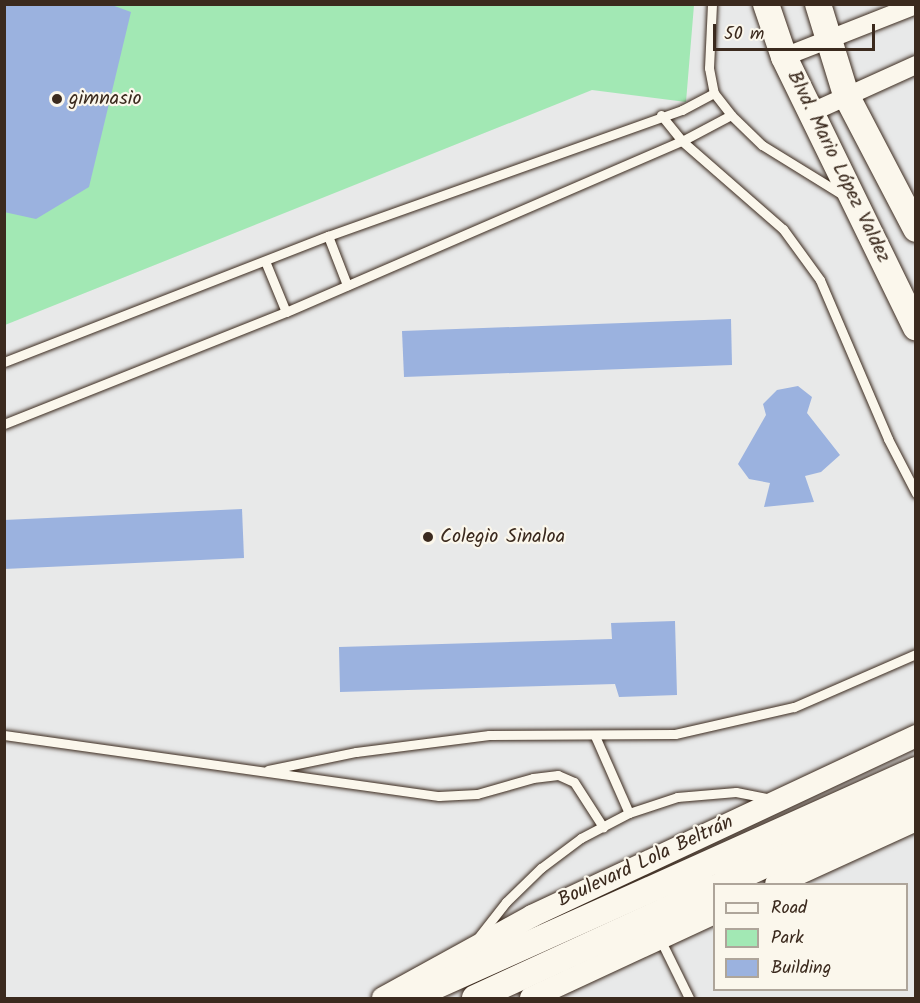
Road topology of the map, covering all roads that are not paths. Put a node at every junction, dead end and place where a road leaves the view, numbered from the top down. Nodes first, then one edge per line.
1 (712, 4) edge
2 (765, 4) edge
3 (818, 4) edge
4 (915, 5) edge
5 (828, 40) junction
6 (784, 57) junction
7 (915, 65) edge
8 (714, 93) junction
9 (846, 94) junction
10 (810, 113) junction
11 (661, 115) junction
12 (730, 115) junction
13 (682, 141) junction
14 (857, 203) junction
15 (915, 229) edge
16 (328, 236) junction
17 (265, 261) junction
18 (347, 285) junction
19 (286, 312) junction
20 (915, 328) edge
21 (4, 362) edge
22 (4, 424) edge
23 (915, 493) edge
24 (915, 654) edge
25 (4, 735) edge
26 (595, 736) junction
27 (915, 736) edge
28 (915, 770) edge
29 (268, 771) junction
30 (915, 796) edge
31 (780, 800) junction
32 (629, 813) junction
33 (915, 820) edge
34 (603, 827) junction
35 (727, 883) edge
36 (780, 883) edge
37 (713, 888) edge
38 (713, 913) edge
39 (660, 939) junction
40 (470, 948) junction
41 (383, 999) edge
42 (409, 999) edge
43 (475, 999) edge
44 (531, 999) edge
45 (689, 999) edge

1 - 8 lane
2 - 6 main road, Blvd. Mario López Valdez
3 - 5 main road, Blvd. Mario López Valdez
4 - 5 street
5 - 6 street
5 - 9 main road, Blvd. Mario López Valdez
6 - 10 main road, Blvd. Mario López Valdez
7 - 9 street
8 - 11 lane
8 - 12 lane
9 - 10 street
9 - 15 main road, Blvd. Mario López Valdez
10 - 14 main road, Blvd. Mario López Valdez
11 - 13 lane
11 - 16 lane
12 - 13 lane
12 - 14 lane
13 - 18 lane
13 - 23 lane
14 - 20 main road, Blvd. Mario López Valdez
16 - 17 lane
16 - 18 lane
17 - 19 lane
17 - 21 lane
18 - 19 lane
19 - 22 lane
24 - 26 lane
25 - 29 lane
26 - 29 lane
26 - 32 lane
27 - 31 street, Boulevard Lola Beltrán
28 - 42 main road, Boulevard Lola Beltrán
29 - 34 lane
30 - 35 main road
31 - 32 lane
31 - 40 street, Boulevard Lola Beltrán
32 - 34 lane
33 - 36 street
34 - 40 lane
37 - 43 main road
38 - 39 street
39 - 44 street
39 - 45 lane
40 - 41 street, Boulevard Lola Beltrán

